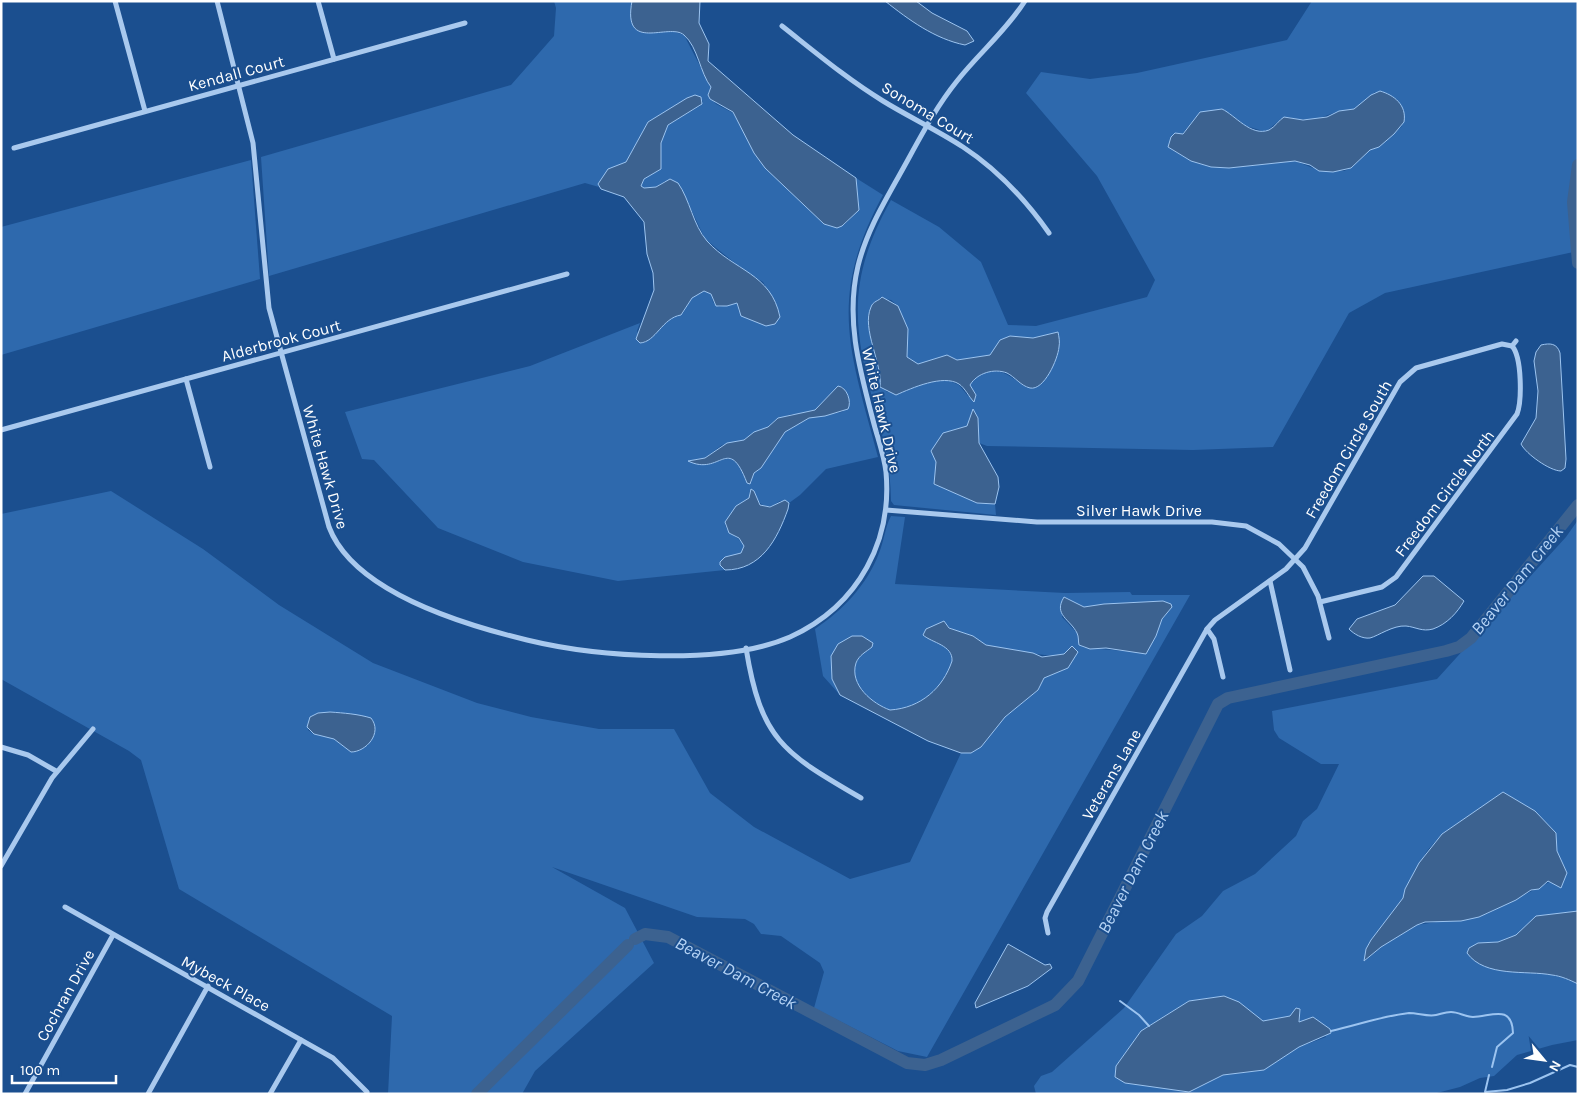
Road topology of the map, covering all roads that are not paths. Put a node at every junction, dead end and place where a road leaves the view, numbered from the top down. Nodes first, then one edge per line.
1 (115, 1) edge
2 (217, 1) edge
3 (318, 1) edge
4 (1026, 1) edge
5 (465, 23) dead end
6 (782, 26) dead end
7 (334, 59) junction
8 (240, 86) junction
9 (145, 111) junction
10 (927, 127) junction
11 (14, 148) dead end
12 (1049, 233) dead end
13 (567, 274) dead end
14 (1516, 340) dead end
15 (1512, 346) junction
16 (280, 353) junction
17 (186, 379) junction
18 (1, 430) edge
19 (210, 467) dead end
20 (886, 510) junction
21 (1296, 560) junction
22 (1270, 581) junction
23 (1320, 602) junction
24 (1207, 629) junction
25 (1329, 638) dead end
26 (746, 648) junction
27 (1290, 670) dead end
28 (1223, 677) dead end
29 (93, 729) dead end
30 (1, 747) edge
31 (56, 771) junction
32 (861, 798) dead end
33 (1, 866) edge
34 (65, 907) dead end
35 (1048, 933) dead end
36 (113, 935) junction
37 (208, 986) junction
38 (301, 1040) junction
39 (367, 1092) dead end
40 (24, 1094) edge
41 (148, 1094) edge
42 (270, 1094) edge

1 - 9 street
2 - 8 street, White Hawk Drive
3 - 7 street
4 - 10 street, White Hawk Drive
5 - 7 street, Kendall Court
6 - 10 street, Sonoma Court
7 - 8 street, Kendall Court
8 - 9 street, Kendall Court
8 - 16 street, White Hawk Drive
9 - 11 street, Kendall Court
10 - 12 street, Sonoma Court
10 - 20 street, White Hawk Drive
13 - 16 street, Alderbrook Court
14 - 15 street
15 - 21 street, Freedom Circle South
15 - 23 street, Freedom Circle North
16 - 17 street, Alderbrook Court
16 - 26 street, White Hawk Drive
17 - 18 street, Alderbrook Court
17 - 19 street
20 - 21 street, Silver Hawk Drive
20 - 26 street, White Hawk Drive
21 - 22 street, Veterans Lane
21 - 23 street, Silver Hawk Drive
22 - 24 street, Veterans Lane
22 - 27 street
23 - 25 street, Silver Hawk Drive
24 - 28 street
24 - 35 street, Veterans Lane
26 - 32 street
29 - 31 street
30 - 31 street
31 - 33 street
34 - 36 street, Mybeck Place
36 - 37 street, Mybeck Place
36 - 40 street, Cochran Drive
37 - 38 street, Mybeck Place
37 - 41 street
38 - 39 street, Mybeck Place
38 - 42 street

